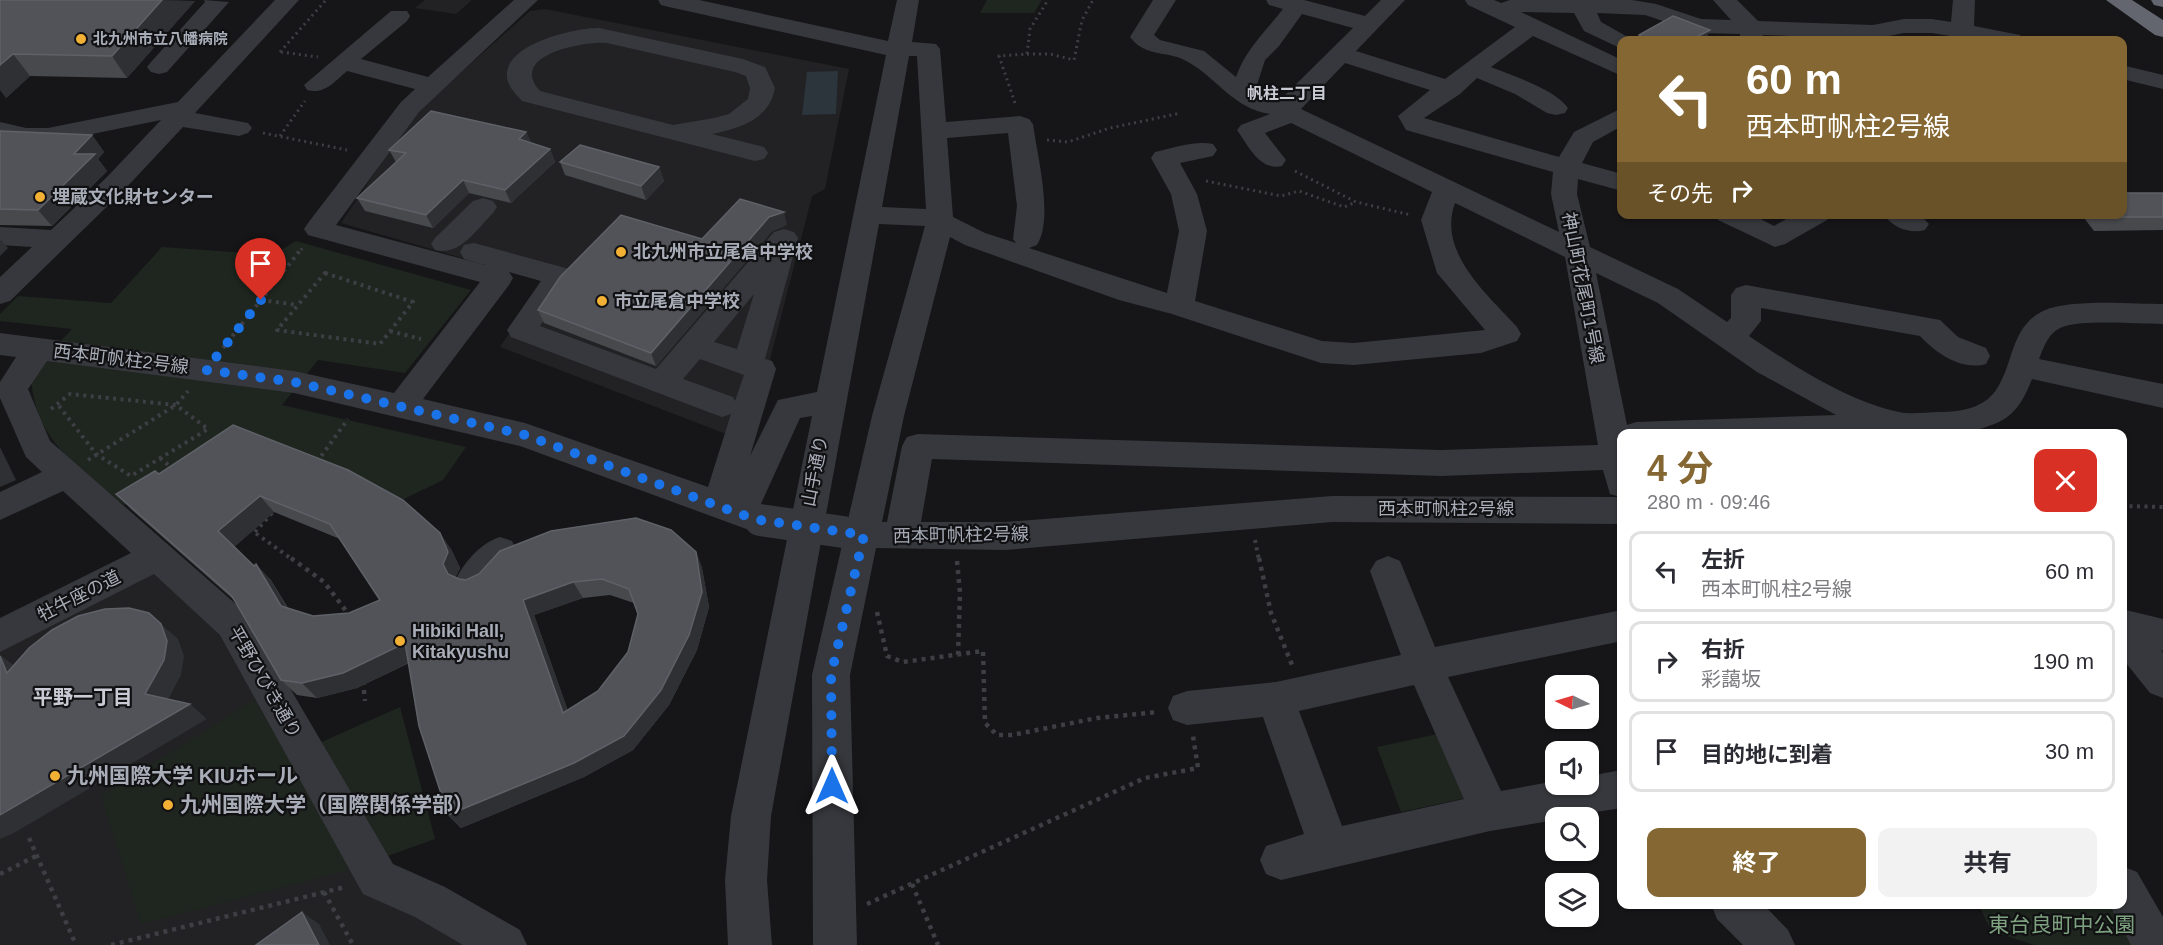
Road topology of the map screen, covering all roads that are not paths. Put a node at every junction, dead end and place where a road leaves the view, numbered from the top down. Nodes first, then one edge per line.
1 (215, 0) edge
2 (288, 0) edge
3 (527, 0) edge
4 (669, 0) edge
5 (908, 0) edge
6 (1165, 0) edge
7 (1394, 0) edge
8 (1476, 0) edge
9 (1724, 0) edge
10 (1964, 0) edge
11 (2117, 0) edge
12 (1287, 3) edge
13 (1581, 4) edge
14 (1503, 12) junction
15 (399, 16) dead end
16 (1370, 25) junction
17 (1531, 26) junction
18 (2163, 30) edge
19 (1962, 31) junction
20 (1751, 34) edge
21 (1990, 36) edge
22 (1617, 39) edge
23 (900, 48) junction
24 (1342, 54) junction
25 (343, 62) junction
26 (2127, 62) edge
27 (159, 67) dead end
28 (1617, 67) edge
29 (2163, 68) edge
30 (1475, 69) junction
31 (2127, 73) edge
32 (2163, 82) edge
33 (316, 85) road end
34 (433, 86) junction
35 (1451, 89) junction
36 (1242, 94) junction
37 (410, 107) junction
38 (1556, 108) dead end
39 (1289, 111) junction
40 (182, 113) junction
41 (1617, 118) edge
42 (239, 128) road end
43 (0, 130) edge
44 (674, 132) junction
45 (933, 132) junction
46 (1204, 150) dead end
47 (755, 153) dead end
48 (1273, 160) road end
49 (1566, 169) junction
50 (1617, 182) edge
51 (1447, 188) junction
52 (483, 207) dead end
53 (867, 215) junction
54 (1738, 219) edge
55 (1808, 219) edge
56 (940, 221) junction
57 (0, 236) edge
58 (58, 239) junction
59 (1027, 239) dead end
60 (445, 244) junction
61 (1578, 254) junction
62 (0, 294) edge
63 (1179, 306) junction
64 (2163, 314) edge
65 (1729, 338) junction
66 (0, 344) edge
67 (694, 346) junction
68 (40, 349) junction
69 (1975, 356) dead end
70 (748, 365) junction
71 (2022, 366) junction
72 (661, 382) junction
73 (2163, 396) edge
74 (828, 402) junction
75 (722, 405) dead end
76 (401, 406) junction
77 (1899, 425) junction
78 (1617, 429) edge
79 (1853, 429) edge
80 (1617, 449) edge
81 (81, 464) junction
82 (0, 507) edge
83 (1617, 511) edge
84 (740, 513) junction
85 (866, 543) junction
86 (500, 551) edge
87 (158, 556) junction
88 (1388, 571) dead end
89 (474, 579) edge
90 (2127, 625) edge
91 (1617, 626) edge
92 (2163, 635) edge
93 (0, 636) edge
94 (2127, 636) edge
95 (1424, 666) junction
96 (2163, 681) edge
97 (1290, 696) junction
98 (1187, 708) road end
99 (1617, 790) edge
100 (1490, 812) junction
101 (1329, 847) junction
102 (1281, 860) dead end
103 (2127, 896) edge
104 (1737, 909) edge
105 (834, 932) edge
106 (505, 945) edge
107 (750, 945) edge
108 (1773, 945) edge
109 (2155, 945) edge

1 - 27 street
2 - 40 street
3 - 34 street
4 - 23 street
5 - 23 street, 山手通り
6 - 36 street
7 - 16 street
8 - 14 street
9 - 20 street
10 - 19 street
11 - 18 highway
12 - 16 street
12 - 36 street
13 - 14 street
13 - 20 street
13 - 22 street
14 - 17 street
15 - 25 street
16 - 24 street
17 - 28 street
17 - 30 street
19 - 20 street
19 - 21 street
23 - 45 street
23 - 53 street, 山手通り
24 - 35 street
24 - 39 street
25 - 33 street
25 - 34 street
26 - 29 street
30 - 35 street
30 - 38 street
31 - 32 street
34 - 37 street
35 - 49 street
36 - 39 street
37 - 60 street
37 - 76 street
39 - 48 street
39 - 51 street
40 - 42 street
40 - 43 street
40 - 58 street
41 - 49 street, 神山町花尾町1号線
44 - 44 street
44 - 47 street
45 - 56 street
45 - 59 street
46 - 63 street
49 - 50 street
49 - 61 street, 神山町花尾町1号線
51 - 61 street
51 - 63 street
52 - 60 street
53 - 56 street
53 - 74 street, 山手通り
54 - 55 street
56 - 63 street
56 - 85 street
57 - 58 street
58 - 62 street
60 - 72 street
61 - 65 street
61 - 78 street, 神山町花尾町1号線
64 - 71 street
65 - 69 street
65 - 77 street
66 - 68 street, 西本町帆柱2号線
67 - 70 street
67 - 70 street
67 - 72 street
68 - 76 street, 西本町帆柱2号線
68 - 81 street, 平野ひびき通り
70 - 84 street
71 - 73 street
71 - 77 street
72 - 75 street
74 - 84 street
74 - 107 street, 山手通り
76 - 84 street, 西本町帆柱2号線
77 - 79 street
80 - 85 street
81 - 82 street
81 - 87 street, 平野ひびき通り
83 - 85 street, 西本町帆柱2号線
84 - 85 street, 西本町帆柱2号線, bridge
85 - 105 street
86 - 89 street
87 - 93 street, 牡牛座の道
87 - 106 street, 平野ひびき通り
88 - 95 street
90 - 92 street
91 - 95 street
94 - 96 street
95 - 97 street
95 - 100 street
97 - 98 street
97 - 101 street
99 - 100 street
100 - 101 street
101 - 102 street
103 - 109 street
104 - 108 street

